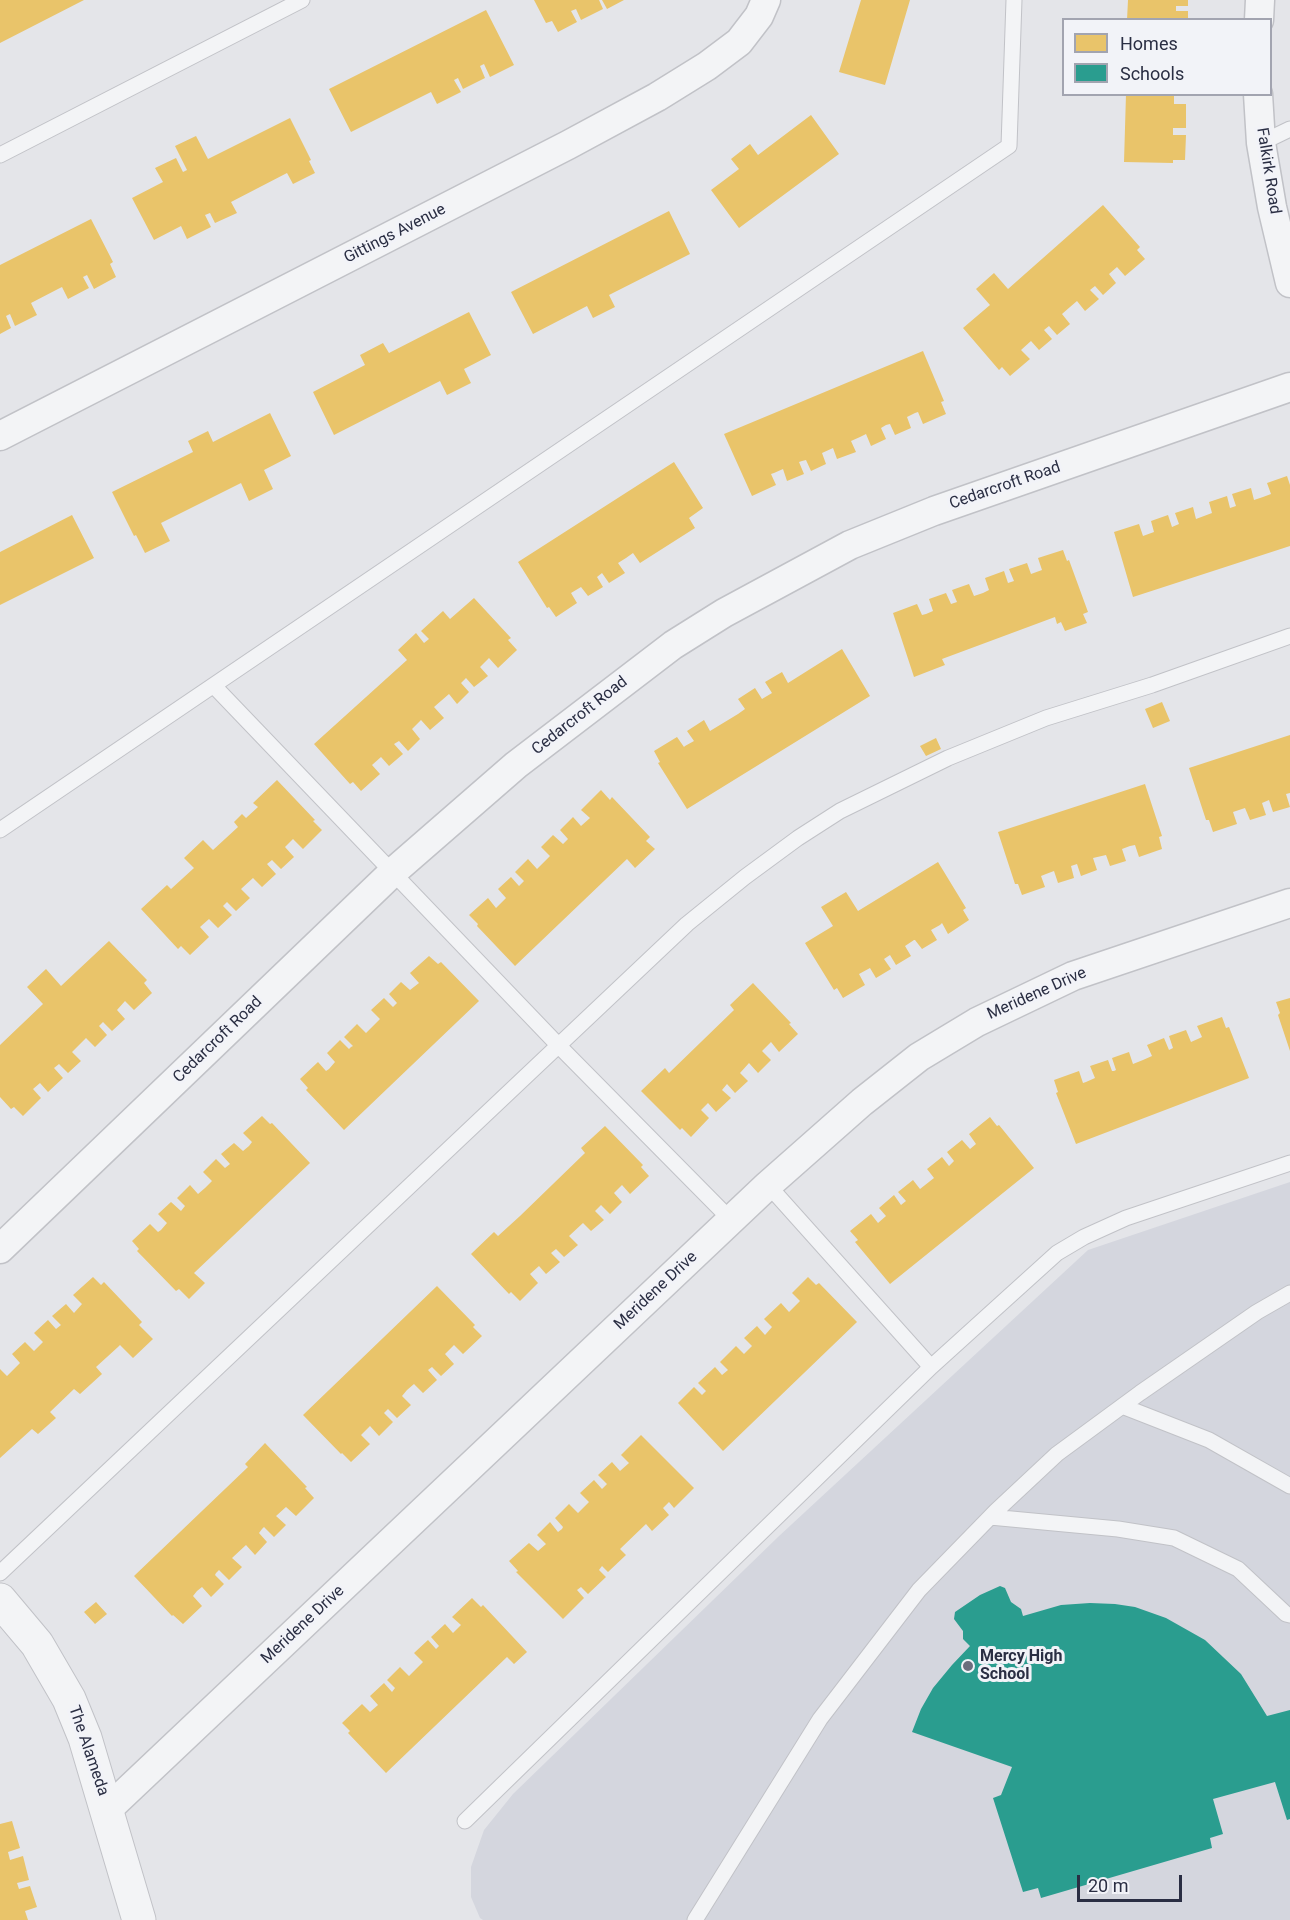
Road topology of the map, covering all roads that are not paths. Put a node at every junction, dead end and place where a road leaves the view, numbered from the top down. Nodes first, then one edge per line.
1 (302, 0) edge
2 (766, 0) edge
3 (1014, 0) edge
4 (1260, 0) edge
5 (1259, 18) edge
6 (1258, 96) edge
7 (1290, 129) edge
8 (1261, 143) junction
9 (0, 155) edge
10 (1290, 283) edge
11 (1290, 387) edge
12 (0, 436) edge
13 (1290, 636) edge
14 (214, 686) junction
15 (0, 830) edge
16 (393, 872) junction
17 (1290, 903) edge
18 (559, 1046) junction
19 (1290, 1163) edge
20 (768, 1185) junction
21 (731, 1220) junction
22 (0, 1249) edge
23 (1290, 1293) edge
24 (931, 1368) junction
25 (1122, 1406) junction
26 (1290, 1485) edge
27 (990, 1517) junction
28 (0, 1573) edge
29 (0, 1600) edge
30 (1290, 1615) edge
31 (108, 1809) junction
32 (465, 1821) dead end
33 (139, 1920) edge
34 (695, 1920) edge

1 - 9 lane
2 - 12 street, Gittings Avenue
3 - 14 lane
4 - 5 street
6 - 8 street, Falkirk Road
7 - 8 lane
8 - 10 street, Falkirk Road
11 - 16 street, Cedarcroft Road
13 - 18 lane
14 - 15 lane
14 - 16 lane
16 - 18 lane
16 - 22 street, Cedarcroft Road
17 - 20 street, Meridene Drive
18 - 21 lane
18 - 28 lane
19 - 24 lane
20 - 21 street, Meridene Drive
20 - 24 lane
21 - 31 street, Meridene Drive
23 - 25 lane
24 - 32 lane
25 - 26 lane
25 - 27 lane
27 - 30 lane
27 - 34 lane
29 - 31 street, The Alameda
31 - 33 street, The Alameda

